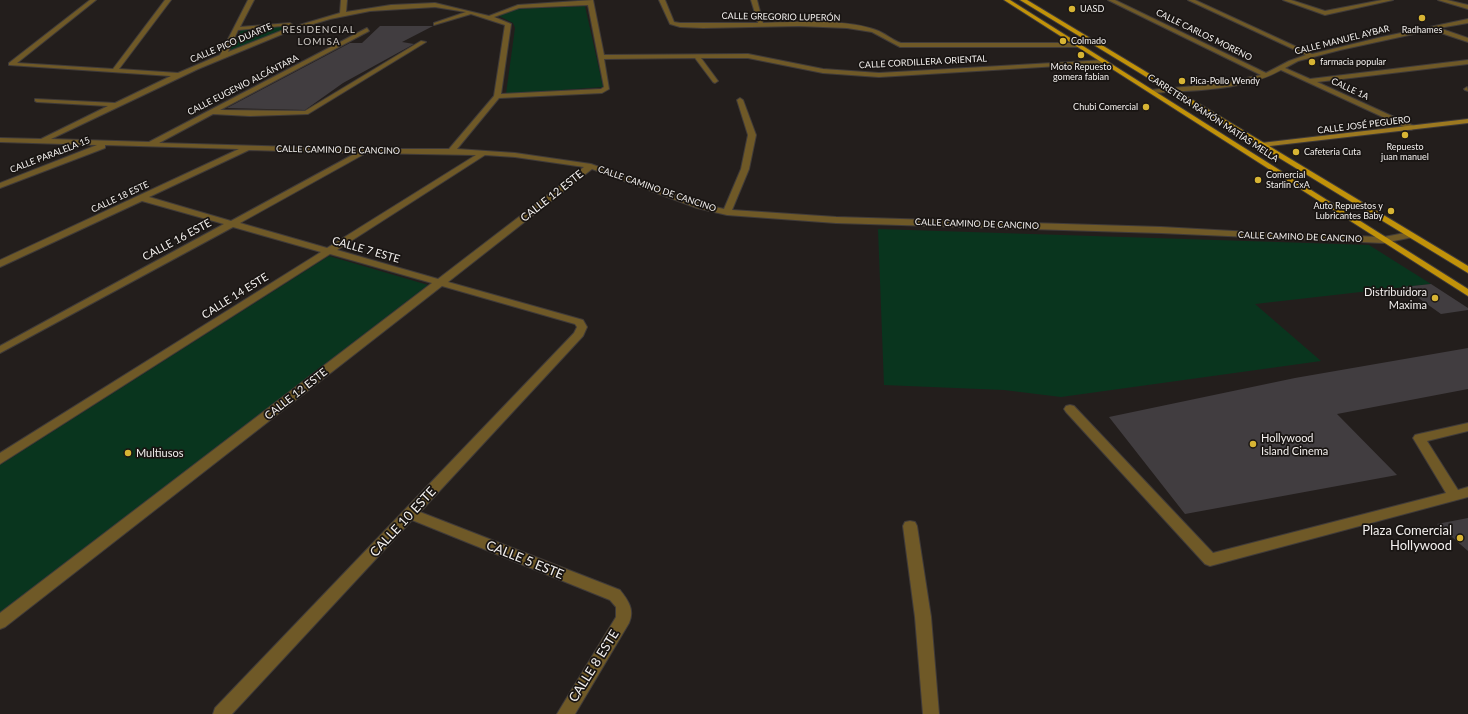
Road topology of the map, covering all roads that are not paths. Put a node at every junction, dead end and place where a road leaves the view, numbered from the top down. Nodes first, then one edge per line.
1 (93, 0) edge
2 (168, 0) edge
3 (252, 0) edge
4 (344, 0) edge
5 (517, 0) edge
6 (662, 0) edge
7 (754, 0) edge
8 (1007, 0) edge
9 (1023, 0) edge
10 (1111, 0) edge
11 (1192, 0) edge
12 (1286, 0) edge
13 (1390, 0) edge
14 (1441, 0) edge
15 (590, 2) edge
16 (435, 3) edge
17 (518, 7) junction
18 (1468, 7) edge
19 (343, 12) junction
20 (470, 13) junction
21 (490, 17) junction
22 (1468, 21) edge
23 (303, 23) junction
24 (436, 24) dead end
25 (761, 24) junction
26 (1433, 28) junction
27 (236, 29) junction
28 (367, 30) dead end
29 (1468, 40) edge
30 (423, 42) dead end
31 (1078, 45) junction
32 (696, 55) junction
33 (223, 56) junction
34 (600, 56) junction
35 (1312, 56) junction
36 (1105, 62) junction
37 (1468, 62) edge
38 (1281, 68) junction
39 (115, 71) junction
40 (179, 76) junction
41 (1267, 76) junction
42 (715, 81) dead end
43 (1311, 81) junction
44 (1170, 90) junction
45 (1152, 91) junction
46 (497, 96) junction
47 (37, 100) dead end
48 (740, 100) dead end
49 (116, 105) junction
50 (210, 112) junction
51 (1468, 120) edge
52 (1411, 128) junction
53 (0, 140) edge
54 (42, 141) junction
55 (106, 144) junction
56 (148, 145) junction
57 (1261, 146) junction
58 (248, 148) junction
59 (364, 151) junction
60 (451, 151) junction
61 (484, 153) junction
62 (591, 166) junction
63 (0, 186) edge
64 (142, 198) junction
65 (727, 212) junction
66 (232, 224) junction
67 (1410, 235) junction
68 (1384, 240) junction
69 (327, 251) junction
70 (0, 264) edge
71 (1468, 270) edge
72 (439, 284) junction
73 (1468, 293) edge
74 (582, 327) joint
75 (0, 350) edge
76 (1070, 409) dead end
77 (1468, 427) edge
78 (0, 459) edge
79 (1462, 494) edge
80 (411, 514) junction
81 (910, 526) dead end
82 (624, 618) joint
83 (0, 622) edge
84 (221, 714) edge
85 (565, 714) edge
86 (931, 714) edge

1 - 39 street
2 - 39 street
3 - 27 street
4 - 19 street
5 - 17 street
6 - 25 street, CALLE GREGORIO LUPERÓN
7 - 25 street
8 - 31 main road, CARRETERA RAMÓN MATÍAS MELLA
9 - 44 main road, CARRETERA RAMÓN MATÍAS MELLA
10 - 41 street, CALLE CARLOS MORENO
11 - 35 street
12 - 13 street
14 - 18 street
15 - 17 street
15 - 34 street
16 - 19 street, CALLE PICO DUARTE
16 - 20 street, CALLE PICO DUARTE
17 - 21 street
19 - 23 street, CALLE PICO DUARTE
20 - 21 street, CALLE PICO DUARTE
20 - 24 street
21 - 46 street, CALLE PICO DUARTE
22 - 26 street, CALLE MANUEL AYBAR
23 - 27 street
23 - 33 street, CALLE PICO DUARTE
25 - 31 street, CALLE GREGORIO LUPERÓN
26 - 29 street
26 - 35 street, CALLE MANUEL AYBAR
27 - 33 street
28 - 50 street, CALLE EUGENIO ALCÁNTARA
30 - 50 street
31 - 36 main road, CARRETERA RAMÓN MATÍAS MELLA
32 - 34 street, CALLE CORDILLERA ORIENTAL
32 - 36 street, CALLE CORDILLERA ORIENTAL
32 - 42 street
33 - 40 street, CALLE PICO DUARTE
34 - 46 street
35 - 38 street, CALLE MANUEL AYBAR
36 - 45 main road, CARRETERA RAMÓN MATÍAS MELLA
37 - 43 street
38 - 41 street, CALLE MANUEL AYBAR
38 - 43 street, CALLE 1A
39 - 40 street
40 - 49 street, CALLE PICO DUARTE
41 - 44 street, CALLE MANUEL AYBAR
43 - 52 street, CALLE 1A
44 - 45 street, CALLE MANUEL AYBAR
44 - 57 main road, CARRETERA RAMÓN MATÍAS MELLA
45 - 68 main road, CARRETERA RAMÓN MATÍAS MELLA
46 - 60 street
47 - 49 street
48 - 65 street
49 - 54 street, CALLE PICO DUARTE
50 - 56 street, CALLE EUGENIO ALCÁNTARA
51 - 52 main road, CALLE JOSÉ PEGUERO
52 - 57 main road, CALLE JOSÉ PEGUERO
53 - 54 street, CALLE CAMINO DE CANCINO
54 - 55 street, CALLE CAMINO DE CANCINO
55 - 56 street, CALLE CAMINO DE CANCINO
55 - 63 street, CALLE PARALELA 15
56 - 58 street, CALLE CAMINO DE CANCINO
57 - 67 main road, CARRETERA RAMÓN MATÍAS MELLA
58 - 59 street, CALLE CAMINO DE CANCINO
58 - 64 street, CALLE 18 ESTE
59 - 60 street, CALLE CAMINO DE CANCINO
59 - 66 street, CALLE 16 ESTE
60 - 61 street, CALLE CAMINO DE CANCINO
61 - 62 street, CALLE CAMINO DE CANCINO
61 - 69 street, CALLE 14 ESTE
62 - 65 street, CALLE CAMINO DE CANCINO
62 - 72 street, CALLE 12 ESTE
64 - 66 street, CALLE 7 ESTE
64 - 70 street, CALLE 18 ESTE
65 - 68 street, CALLE CAMINO DE CANCINO
66 - 69 street, CALLE 7 ESTE
66 - 75 street, CALLE 16 ESTE
67 - 68 street, CALLE CAMINO DE CANCINO
67 - 71 main road, CARRETERA RAMÓN MATÍAS MELLA
68 - 73 main road, CARRETERA RAMÓN MATÍAS MELLA
69 - 72 street, CALLE 7 ESTE
69 - 78 street, CALLE 14 ESTE
72 - 74 street, CALLE 7 ESTE
72 - 83 street, CALLE 12 ESTE
74 - 80 street, CALLE 10 ESTE
76 - 79 street
77 - 79 street
80 - 82 street, CALLE 5 ESTE
80 - 84 street, CALLE 10 ESTE
81 - 86 street
82 - 85 street, CALLE 8 ESTE

